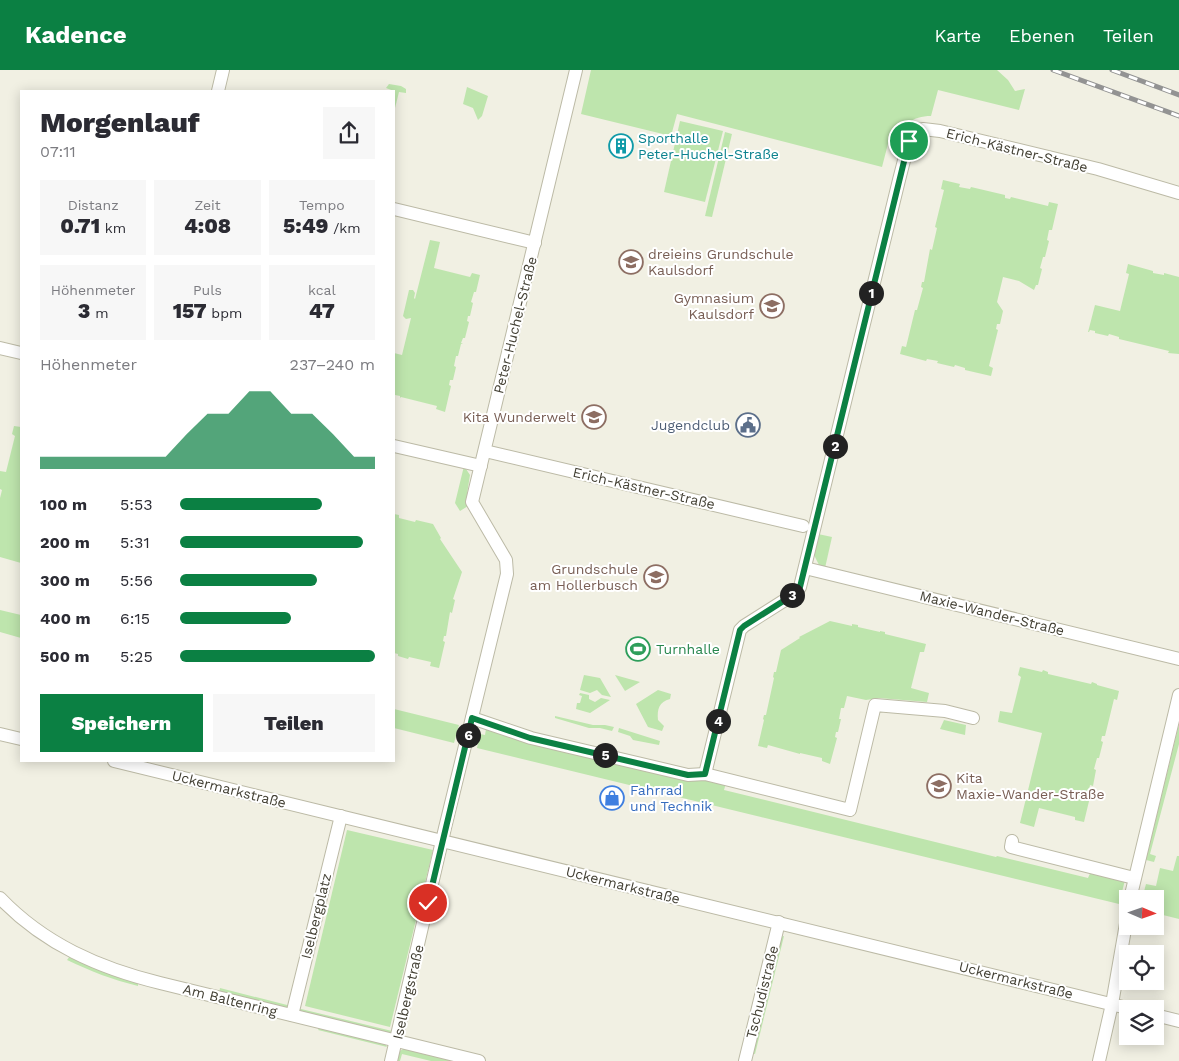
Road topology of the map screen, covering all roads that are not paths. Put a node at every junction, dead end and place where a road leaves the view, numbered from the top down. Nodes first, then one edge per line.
1 (223, 70) edge
2 (576, 70) edge
3 (218, 90) edge
4 (1179, 193) edge
5 (395, 209) edge
6 (535, 243) junction
7 (0, 348) edge
8 (20, 353) edge
9 (395, 446) edge
10 (485, 451) junction
11 (481, 466) junction
12 (803, 526) dead end
13 (805, 568) junction
14 (1179, 659) edge
15 (1179, 695) edge
16 (472, 718) junction
17 (973, 718) dead end
18 (0, 734) edge
19 (20, 739) edge
20 (118, 762) edge
21 (705, 774) junction
22 (341, 816) junction
23 (1012, 841) dead end
24 (443, 842) junction
25 (1134, 878) junction
26 (1132, 890) edge
27 (0, 898) edge
28 (779, 922) junction
29 (1124, 935) edge
30 (1112, 1004) junction
31 (1119, 1006) edge
32 (292, 1015) junction
33 (1164, 1017) edge
34 (1179, 1021) edge
35 (396, 1041) junction
36 (391, 1061) edge
37 (479, 1061) edge
38 (745, 1061) edge
39 (1099, 1061) edge

1 - 3 street
2 - 6 street, Peter-Huchel-Straße
4 - 13 street, Erich-Kästner-Straße
5 - 6 street
6 - 10 street, Peter-Huchel-Straße
7 - 8 street
9 - 11 street
10 - 11 street, Peter-Huchel-Straße
10 - 12 street, Erich-Kästner-Straße
11 - 16 street, Peter-Huchel-Straße
13 - 14 street, Maxie-Wander-Straße
13 - 21 street, Erich-Kästner-Straße
15 - 25 street
16 - 21 street
16 - 24 street, Iselbergstraße
17 - 21 street
18 - 19 street
20 - 22 street, Uckermarkstraße
22 - 24 street, Uckermarkstraße
22 - 32 street, Iselbergplatz
23 - 25 street
24 - 28 street, Uckermarkstraße
24 - 35 street, Iselbergstraße
25 - 26 street
27 - 32 street, Am Baltenring
28 - 30 street, Uckermarkstraße
28 - 38 street, Tschudistraße
29 - 30 street
30 - 31 street, Uckermarkstraße
30 - 39 street
32 - 35 street, Am Baltenring
33 - 34 street
35 - 36 street, Iselbergstraße
35 - 37 street, Am Baltenring

